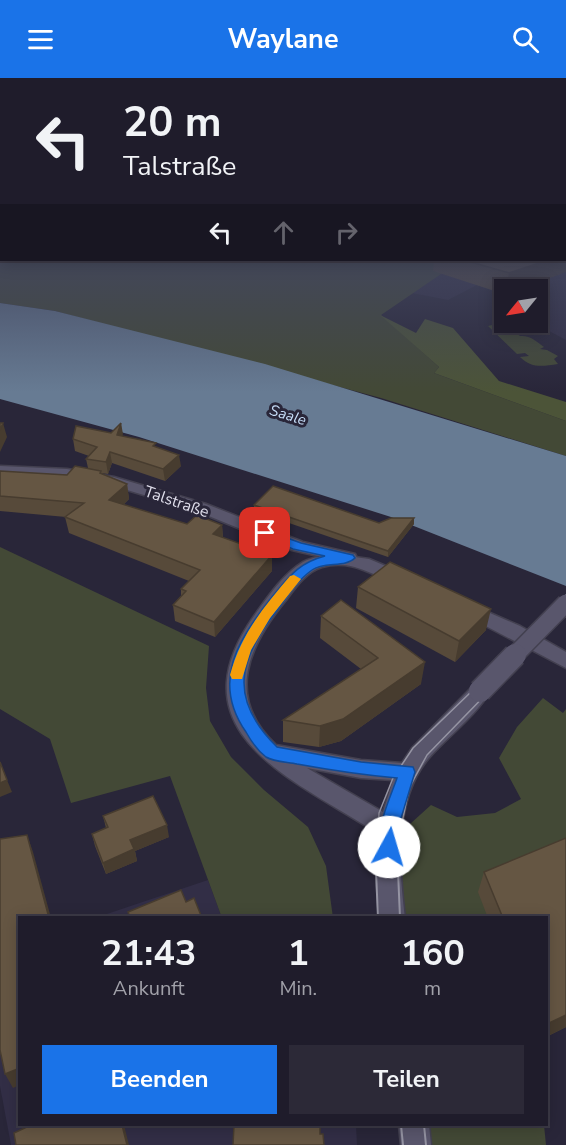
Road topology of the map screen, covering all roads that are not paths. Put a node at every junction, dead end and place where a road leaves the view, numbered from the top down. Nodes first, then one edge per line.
1 (0, 470) edge
2 (349, 558) junction
3 (419, 587) edge
4 (450, 602) edge
5 (566, 603) edge
6 (566, 661) edge
7 (273, 753) junction
8 (407, 772) junction
9 (389, 828) junction
10 (392, 916) edge
11 (414, 1126) edge
12 (416, 1145) edge

1 - 2 street, Talstraße
2 - 3 street, Talstraße
2 - 7 street, Talstraße
4 - 6 street
5 - 8 street, bridge
7 - 8 street
7 - 9 street, Talstraße
8 - 9 street
9 - 10 street
11 - 12 street

